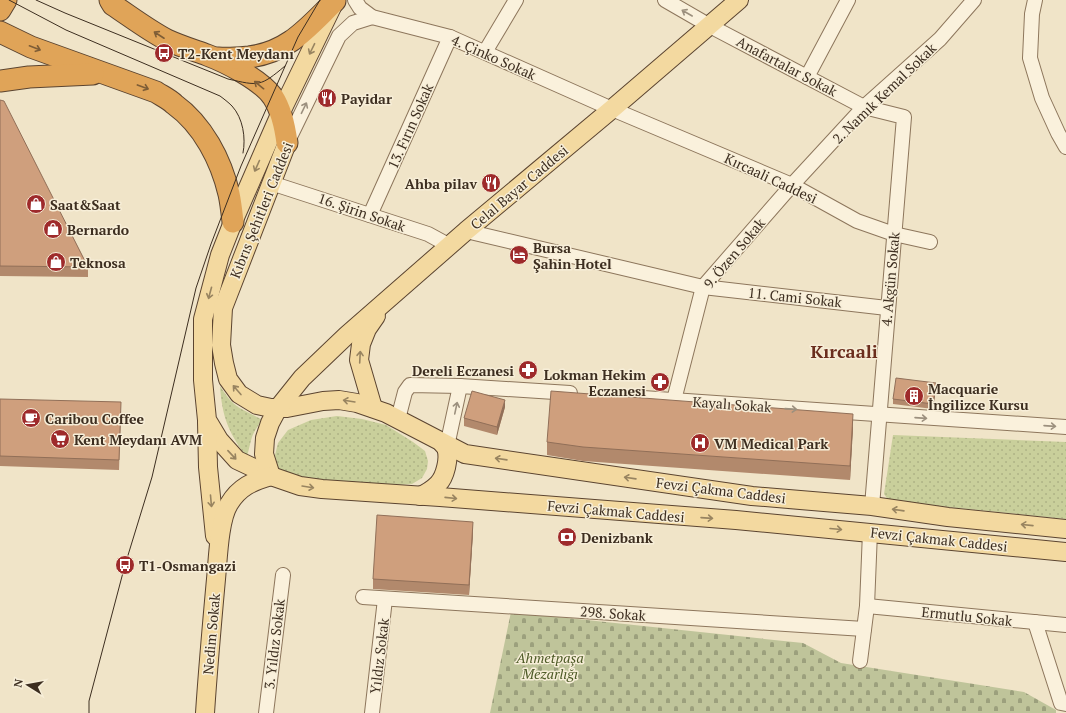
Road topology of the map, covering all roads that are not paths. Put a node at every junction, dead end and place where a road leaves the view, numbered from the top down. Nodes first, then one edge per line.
1 (6, 0) edge
2 (340, 0) edge
3 (516, 0) edge
4 (665, 0) edge
5 (739, 0) edge
6 (848, 0) edge
7 (974, 0) edge
8 (1035, 0) edge
9 (108, 2) edge
10 (0, 10) edge
11 (372, 17) junction
12 (710, 26) junction
13 (0, 32) edge
14 (450, 37) junction
15 (485, 52) junction
16 (207, 55) junction
17 (106, 74) junction
18 (807, 77) junction
19 (0, 81) edge
20 (864, 107) junction
21 (612, 109) junction
22 (281, 112) junction
23 (287, 143) junction
24 (1066, 147) edge
25 (271, 183) junction
26 (792, 185) junction
27 (370, 215) junction
28 (232, 222) junction
29 (466, 231) junction
30 (894, 234) junction
31 (930, 242) dead end
32 (450, 246) junction
33 (703, 287) junction
34 (387, 301) junction
35 (887, 308) junction
36 (460, 386) junction
37 (587, 394) edge
38 (627, 397) edge
39 (674, 400) junction
40 (274, 408) junction
41 (386, 413) junction
42 (879, 415) junction
43 (207, 420) junction
44 (1066, 427) edge
45 (445, 444) junction
46 (271, 476) junction
47 (420, 496) junction
48 (872, 506) junction
49 (1066, 529) edge
50 (870, 532) junction
51 (1066, 552) edge
52 (218, 554) junction
53 (283, 576) dead end
54 (362, 597) dead end
55 (385, 599) junction
56 (867, 606) junction
57 (1035, 622) junction
58 (1066, 625) edge
59 (864, 629) junction
60 (860, 661) dead end
61 (1064, 704) edge
62 (205, 713) edge
63 (266, 713) edge
64 (372, 713) edge

1 - 10 highway
2 - 11 street
2 - 16 highway
2 -> 22 main road
3 - 15 street
12 -> 4 street, Anafartalar Sokak
5 - 12 main road, Celal Bayar Caddesi
6 - 18 street
7 - 20 street, 2. Namık Kemal Sokak
8 - 24 street
16 -> 9 highway
11 - 14 street, 4. Çinko Sokak
23 -> 11 street, Kıbrıs Şehitleri Caddesi
12 - 18 street, Anafartalar Sokak
12 - 21 main road, Celal Bayar Caddesi
13 -> 17 highway
14 - 15 street, 4. Çinko Sokak
14 - 27 street, 13. Fırın Sokak
15 - 21 street, 4. Çinko Sokak
22 -> 16 highway
17 - 19 highway
17 -> 28 highway
18 - 20 street, Anafartalar Sokak
20 - 26 street, 2. Namık Kemal Sokak
20 - 30 street, 4. Akgün Sokak
21 - 26 street, Kırcaali Caddesi
21 - 29 main road, Celal Bayar Caddesi
22 - 23 highway
22 -> 28 main road
23 - 25 main road, Kıbrıs Şehitleri Caddesi
25 - 27 street, 16. Şirin Sokak
40 -> 25 main road, Kıbrıs Şehitleri Caddesi
26 - 30 street, Kırcaali Caddesi
26 - 33 street, 9. Özen Sokak
27 - 32 street, 16. Şirin Sokak
28 -> 43 main road
29 - 32 main road, Celal Bayar Caddesi
29 - 33 street, 11. Cami Sokak
30 - 31 street, Kırcaali Caddesi
30 - 35 street, 4. Akgün Sokak
32 - 34 main road, Celal Bayar Caddesi
33 - 35 street, 11. Cami Sokak
33 - 39 street, 9. Özen Sokak
34 - 40 main road, Celal Bayar Caddesi
41 -> 34 main road
35 - 42 street, 4. Akgün Sokak
36 - 37 street
36 - 41 street
45 -> 36 street
38 - 39 street, Kayalı Sokak
39 -> 42 street, Kayalı Sokak
41 -> 40 main road
40 - 46 main road, Celal Bayar Caddesi
41 - 45 main road, Fevzi Çakma Caddesi
42 -> 44 street, Kayalı Sokak
42 - 48 street, 4. Akgün Sokak
43 -> 46 main road, Fevzi Çakmak Caddesi
43 -> 52 main road
45 - 47 main road
48 -> 45 main road, Fevzi Çakma Caddesi
46 -> 47 main road, Fevzi Çakmak Caddesi
46 - 52 main road
47 -> 50 main road, Fevzi Çakmak Caddesi
49 -> 48 main road, Fevzi Çakma Caddesi
50 - 51 main road, Fevzi Çakmak Caddesi
50 - 56 street
52 - 62 main road, Nedim Sokak
53 - 63 street, 3. Yıldız Sokak
54 - 55 street, 298. Sokak
55 - 59 street, 298. Sokak
55 - 64 street, Yıldız Sokak
56 - 57 street, Ermutlu Sokak
56 - 59 street
57 - 58 street, Ermutlu Sokak
57 - 61 street
59 - 60 street

